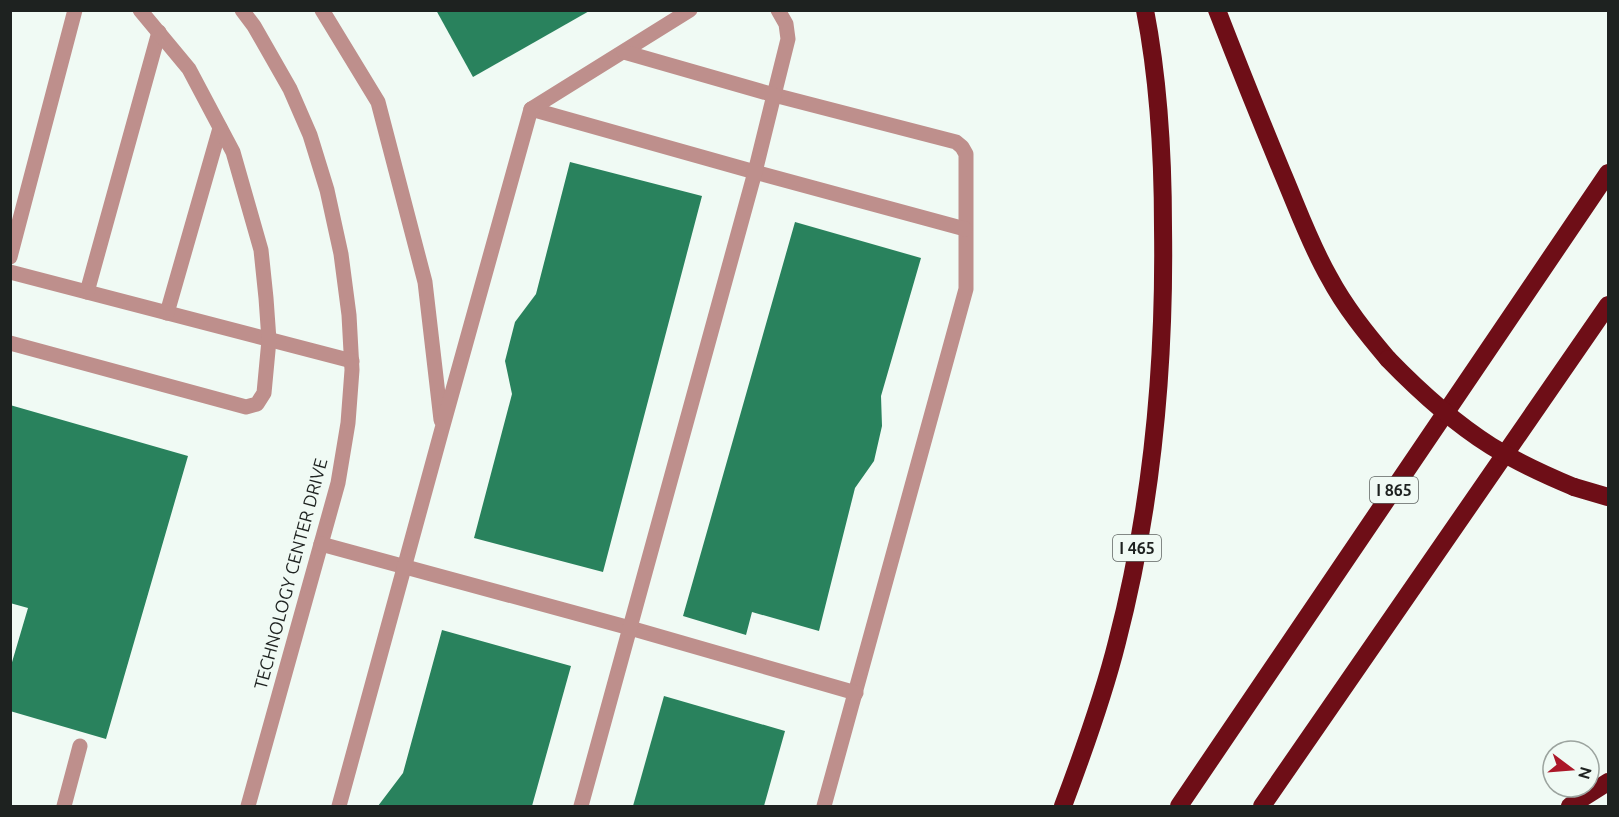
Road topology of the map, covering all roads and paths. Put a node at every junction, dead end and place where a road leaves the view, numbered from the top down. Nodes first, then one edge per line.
1 (75, 10) edge
2 (140, 10) edge
3 (242, 10) edge
4 (322, 10) edge
5 (690, 10) edge
6 (778, 10) edge
7 (1145, 10) edge
8 (1217, 10) edge
9 (159, 32) junction
10 (624, 52) junction
11 (774, 95) junction
12 (531, 109) junction
13 (220, 128) junction
14 (755, 172) junction
15 (1608, 173) edge
16 (965, 229) junction
17 (10, 257) edge
18 (10, 272) edge
19 (87, 292) junction
20 (1608, 305) edge
21 (167, 313) junction
22 (269, 340) junction
23 (10, 343) edge
24 (352, 362) junction
25 (442, 429) junction
26 (1608, 497) edge
27 (321, 544) junction
28 (404, 567) junction
29 (630, 628) junction
30 (856, 693) junction
31 (80, 746) dead end
32 (1608, 782) edge
33 (64, 807) edge
34 (248, 807) edge
35 (339, 807) edge
36 (581, 807) edge
37 (824, 807) edge
38 (1063, 807) edge
39 (1179, 807) edge
40 (1262, 807) edge
41 (1570, 807) edge

1 - 17 street
2 - 9 street
3 - 24 street, TECHNOLOGY CENTER DRIVE
4 - 25 street
5 - 10 street
6 - 11 street
7 - 38 highway, I 465
8 - 26 highway, bridge
9 - 13 street
9 - 19 street
10 - 11 street
10 - 12 street
11 - 14 street
11 - 16 street
12 - 14 street
12 - 25 street
13 - 21 street
13 - 22 street
14 - 16 street
14 - 29 street
15 - 39 highway, I 865
16 - 30 street
18 - 19 street
19 - 21 street
20 - 40 highway
21 - 22 street
22 - 23 street
22 - 24 street
24 - 27 street, TECHNOLOGY CENTER DRIVE
25 - 28 street
27 - 28 street
27 - 34 street, TECHNOLOGY CENTER DRIVE
28 - 29 street
28 - 35 street
29 - 30 street
29 - 36 street
30 - 37 street
31 - 33 street
32 - 41 highway

